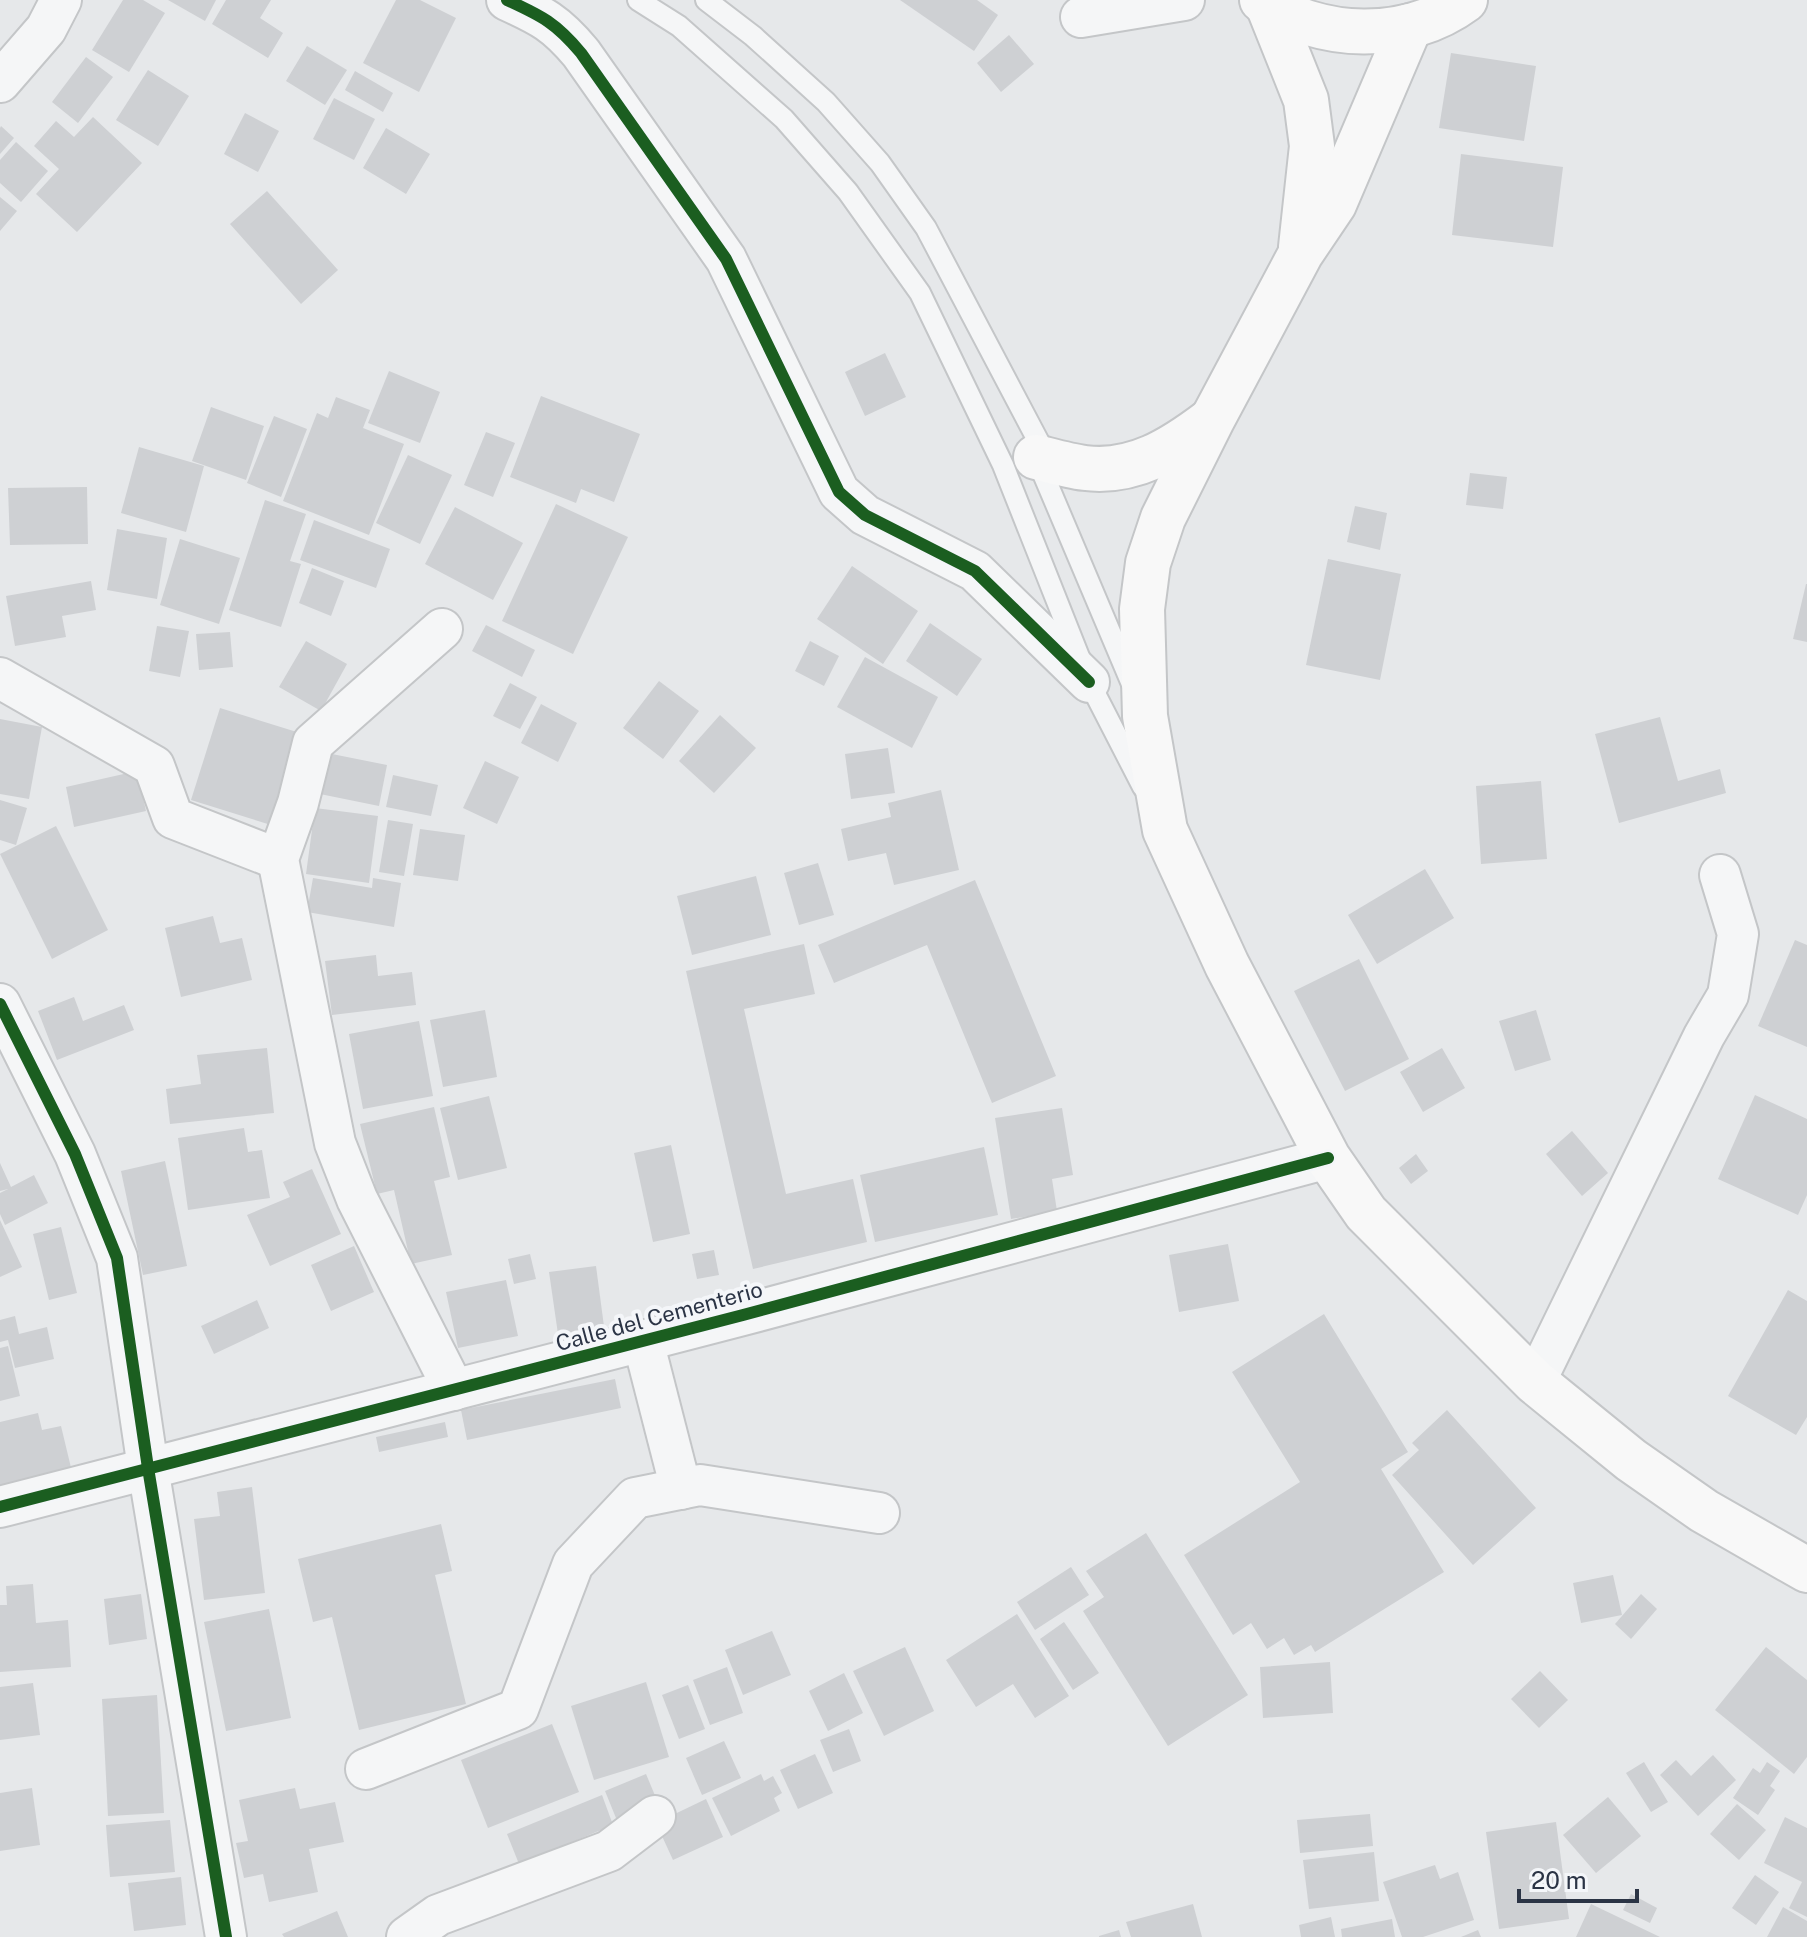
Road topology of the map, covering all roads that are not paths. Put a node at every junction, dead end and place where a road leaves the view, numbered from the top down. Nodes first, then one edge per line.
1 (61, 0) edge
2 (507, 0) edge
3 (638, 0) edge
4 (706, 0) edge
5 (1093, 0) edge
6 (1184, 0) edge
7 (1465, 0) edge
8 (1265, 2) edge
9 (1410, 26) junction
10 (0, 82) edge
11 (1301, 253) junction
12 (1212, 420) junction
13 (1036, 457) junction
14 (442, 629) dead end
15 (0, 678) edge
16 (1089, 682) junction
17 (1145, 716) junction
18 (1165, 830) junction
19 (278, 859) junction
20 (1720, 875) dead end
21 (0, 1004) edge
22 (1328, 1158) junction
23 (643, 1341) junction
24 (1535, 1382) junction
25 (454, 1390) junction
26 (148, 1468) junction
27 (681, 1489) junction
28 (0, 1507) edge
29 (879, 1513) dead end
30 (1807, 1570) edge
31 (366, 1769) dead end
32 (655, 1816) dead end
33 (226, 1937) edge
34 (407, 1937) edge

1 - 10 street
2 - 16 street
3 - 16 lane
4 - 13 lane
5 - 6 street
7 - 9 main road
8 - 9 main road
8 - 11 main road
9 - 11 main road
11 - 12 main road
12 - 13 main road
12 - 17 main road
13 - 17 lane
14 - 19 street
15 - 19 street
16 - 18 lane
17 - 18 main road
18 - 22 main road
19 - 25 street
20 - 24 street
21 - 26 street
22 - 23 street, Calle del Cementerio
22 - 24 main road
23 - 25 street, Calle del Cementerio
23 - 27 street
24 - 30 main road
25 - 26 street, Calle del Cementerio
26 - 28 street, Calle del Cementerio
26 - 33 street
27 - 29 street
27 - 31 street
32 - 34 street

